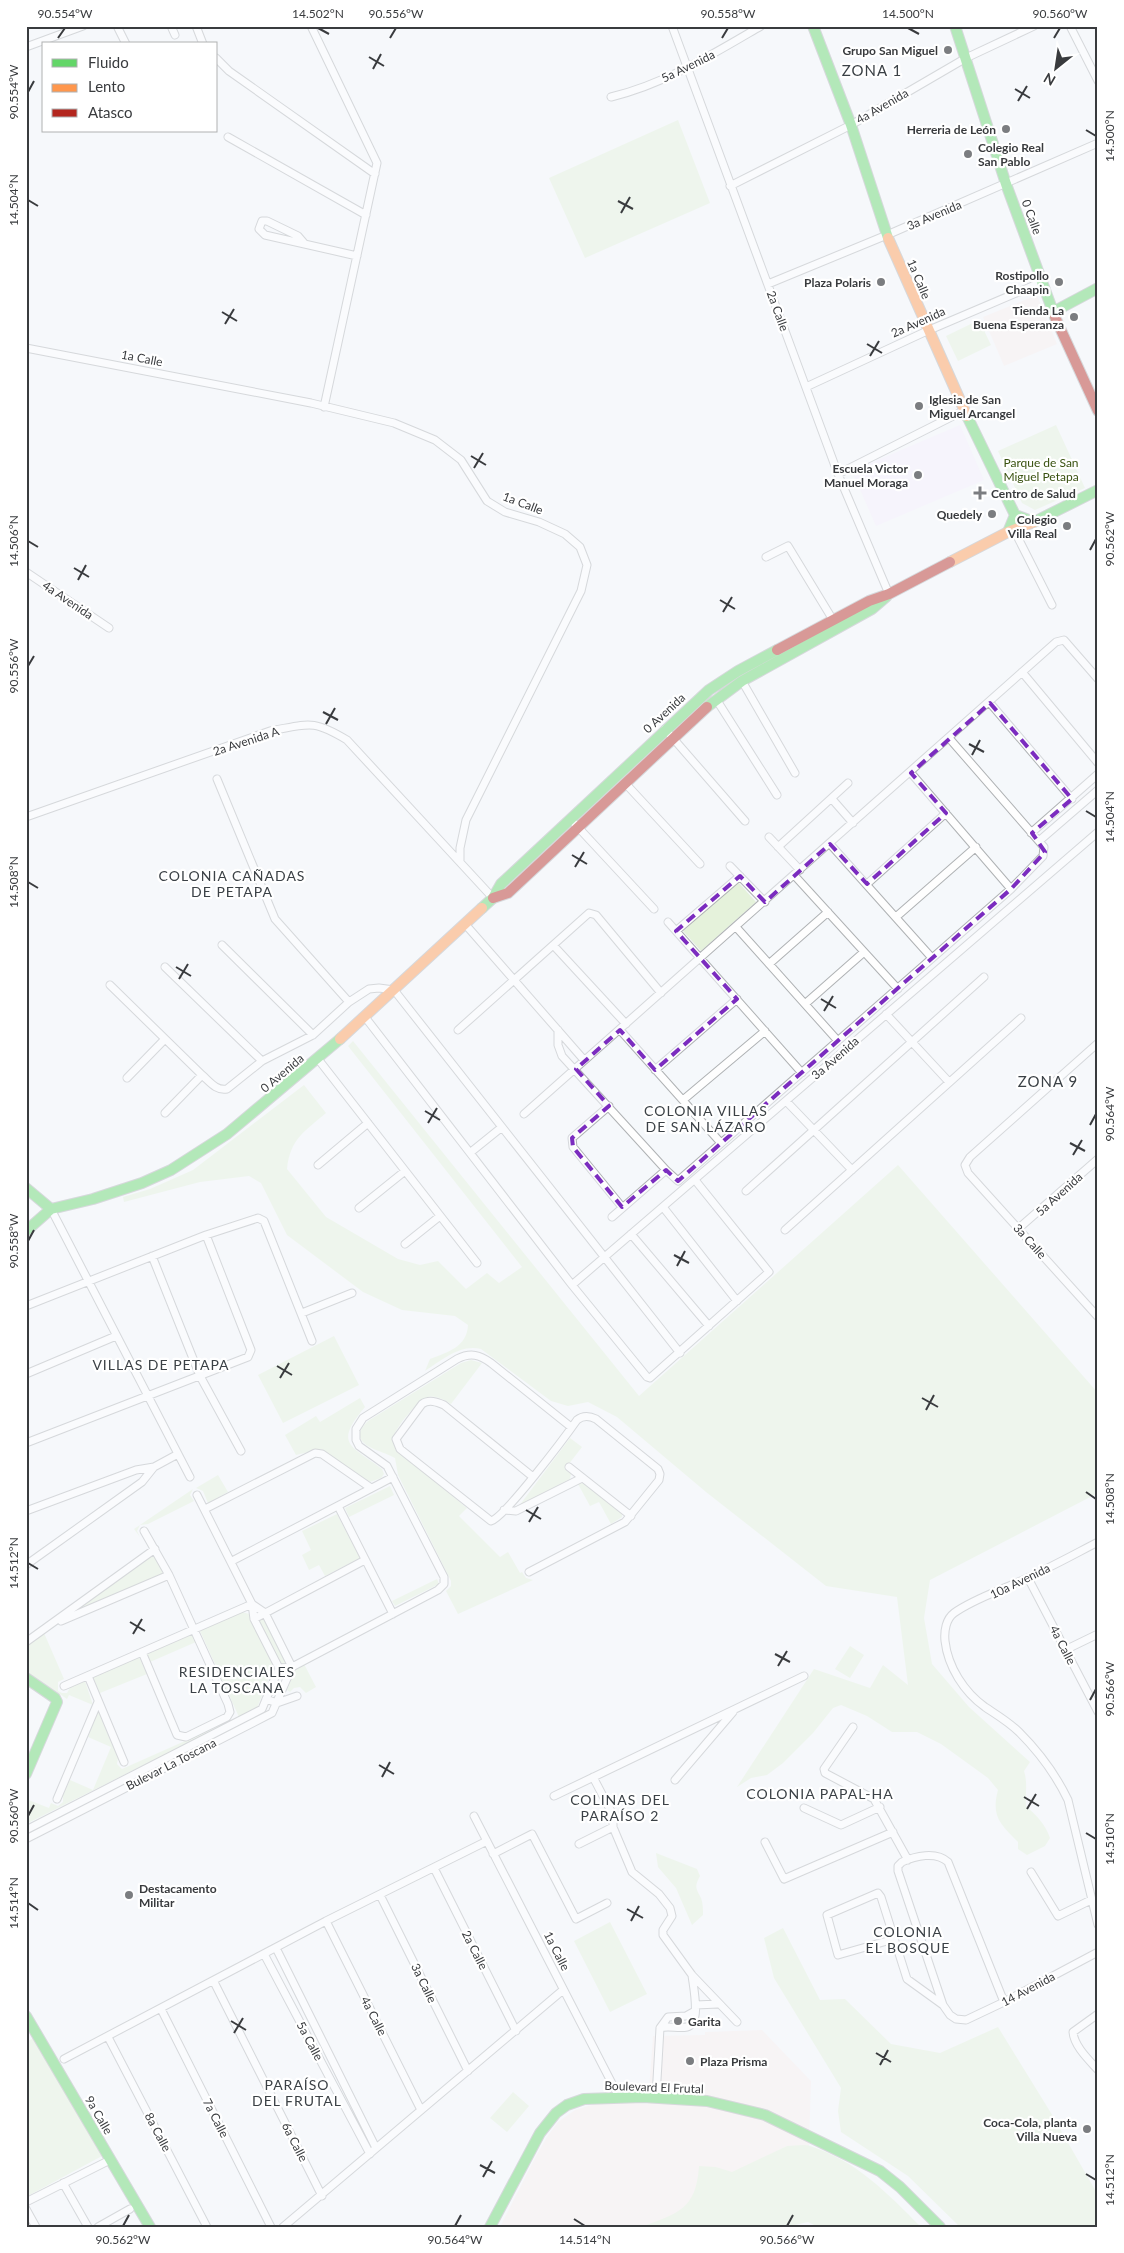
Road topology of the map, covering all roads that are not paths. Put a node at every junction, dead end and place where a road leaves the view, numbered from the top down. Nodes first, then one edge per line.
1 (83, 26) edge
2 (117, 26) edge
3 (171, 26) edge
4 (196, 26) edge
5 (311, 26) edge
6 (672, 26) edge
7 (761, 26) edge
8 (813, 26) edge
9 (955, 26) edge
10 (1034, 26) edge
11 (1070, 26) edge
12 (175, 35) dead end
13 (125, 42) edge
14 (202, 42) edge
15 (26, 47) edge
16 (966, 58) junction
17 (218, 60) edge
18 (688, 69) junction
19 (1098, 81) edge
20 (611, 96) dead end
21 (851, 125) junction
22 (228, 137) dead end
23 (1098, 143) edge
24 (375, 174) junction
25 (1006, 184) junction
26 (730, 186) junction
27 (366, 215) junction
28 (887, 235) junction
29 (304, 243) junction
30 (357, 256) junction
31 (1042, 282) junction
32 (768, 284) junction
33 (1098, 288) edge
34 (1053, 312) junction
35 (927, 331) junction
36 (26, 348) edge
37 (806, 387) junction
38 (324, 407) junction
39 (964, 410) junction
40 (1098, 411) edge
41 (838, 474) junction
42 (1098, 490) edge
43 (1016, 515) junction
44 (1034, 522) junction
45 (1011, 531) junction
46 (766, 557) dead end
47 (26, 572) edge
48 (889, 594) junction
49 (1052, 605) dead end
50 (833, 620) junction
51 (109, 628) dead end
52 (1022, 672) junction
53 (1098, 679) edge
54 (742, 681) junction
55 (716, 699) junction
56 (990, 703) junction
57 (665, 729) junction
58 (672, 738) junction
59 (949, 738) junction
60 (1098, 763) edge
61 (911, 772) junction
62 (795, 773) dead end
63 (1098, 774) edge
64 (217, 779) dead end
65 (625, 783) junction
66 (848, 783) dead end
67 (1098, 790) edge
68 (777, 795) dead end
69 (832, 799) junction
70 (1072, 799) junction
71 (946, 813) junction
72 (26, 817) edge
73 (570, 818) junction
74 (745, 821) dead end
75 (853, 824) junction
76 (578, 827) junction
77 (1098, 832) edge
78 (1031, 834) junction
79 (769, 837) dead end
80 (1038, 841) junction
81 (830, 844) junction
82 (778, 847) junction
83 (976, 847) junction
84 (460, 862) junction
85 (700, 864) dead end
86 (730, 866) dead end
87 (800, 870) junction
88 (794, 875) junction
89 (740, 876) junction
90 (867, 884) junction
91 (1011, 889) junction
92 (493, 898) junction
93 (764, 902) junction
94 (654, 908) dead end
95 (828, 912) junction
96 (896, 917) junction
97 (668, 922) dead end
98 (465, 924) junction
99 (736, 927) junction
100 (676, 931) junction
101 (222, 945) dead end
102 (554, 946) junction
103 (864, 952) junction
104 (700, 958) junction
105 (932, 958) junction
106 (770, 964) junction
107 (165, 968) dead end
108 (984, 977) dead end
109 (516, 980) junction
110 (110, 985) dead end
111 (898, 989) junction
112 (394, 990) junction
113 (661, 993) junction
114 (737, 1000) junction
115 (349, 1002) junction
116 (805, 1004) junction
117 (886, 1014) junction
118 (365, 1017) junction
119 (1021, 1018) dead end
120 (626, 1024) junction
121 (458, 1030) dead end
122 (558, 1030) junction
123 (620, 1030) junction
124 (765, 1030) junction
125 (313, 1035) junction
126 (165, 1038) junction
127 (838, 1041) junction
128 (912, 1042) junction
129 (1098, 1043) edge
130 (318, 1059) junction
131 (584, 1060) junction
132 (262, 1061) junction
133 (576, 1069) junction
134 (656, 1070) junction
135 (802, 1073) junction
136 (202, 1075) junction
137 (127, 1078) dead end
138 (950, 1082) junction
139 (683, 1100) junction
140 (786, 1101) junction
141 (609, 1106) junction
142 (165, 1113) dead end
143 (524, 1114) dead end
144 (368, 1123) junction
145 (502, 1127) junction
146 (814, 1131) junction
147 (721, 1143) junction
148 (471, 1152) junction
149 (1096, 1161) edge
150 (318, 1165) dead end
151 (666, 1170) junction
152 (852, 1170) junction
153 (405, 1171) junction
154 (1098, 1172) edge
155 (695, 1180) junction
156 (26, 1188) edge
157 (746, 1192) dead end
158 (622, 1207) junction
159 (663, 1207) junction
160 (359, 1208) dead end
161 (51, 1209) junction
162 (440, 1216) junction
163 (612, 1217) dead end
164 (1019, 1228) junction
165 (785, 1230) dead end
166 (26, 1231) edge
167 (632, 1234) junction
168 (206, 1236) junction
169 (405, 1244) dead end
170 (152, 1256) junction
171 (605, 1258) junction
172 (477, 1263) dead end
173 (89, 1281) junction
174 (572, 1285) junction
175 (352, 1293) dead end
176 (737, 1301) junction
177 (26, 1306) edge
178 (302, 1312) junction
179 (1098, 1317) edge
180 (709, 1326) junction
181 (116, 1336) junction
182 (312, 1341) dead end
183 (680, 1353) junction
184 (26, 1374) edge
185 (200, 1376) junction
186 (147, 1395) junction
187 (571, 1427) junction
188 (26, 1443) edge
189 (241, 1451) dead end
190 (178, 1454) junction
191 (154, 1467) junction
192 (569, 1468) dead end
193 (190, 1477) dead end
194 (393, 1477) junction
195 (533, 1477) junction
196 (582, 1478) junction
197 (371, 1488) junction
198 (197, 1494) dead end
199 (338, 1506) junction
200 (205, 1509) junction
201 (504, 1510) junction
202 (26, 1511) edge
203 (631, 1516) junction
204 (144, 1531) dead end
205 (1098, 1542) edge
206 (155, 1548) junction
207 (365, 1560) junction
208 (232, 1561) junction
209 (26, 1565) edge
210 (529, 1572) dead end
211 (169, 1575) junction
212 (1028, 1578) junction
213 (252, 1604) junction
214 (265, 1613) junction
215 (393, 1614) junction
216 (254, 1619) junction
217 (49, 1626) junction
218 (195, 1628) junction
219 (1098, 1634) edge
220 (26, 1642) edge
221 (1065, 1650) junction
222 (142, 1652) junction
223 (292, 1667) junction
224 (278, 1668) junction
225 (88, 1676) junction
226 (804, 1676) dead end
227 (26, 1678) edge
228 (64, 1686) dead end
229 (297, 1696) dead end
230 (266, 1699) junction
231 (98, 1702) junction
232 (277, 1703) junction
233 (735, 1710) junction
234 (1098, 1712) edge
235 (853, 1727) dead end
236 (124, 1762) dead end
237 (26, 1774) edge
238 (593, 1777) junction
239 (675, 1780) dead end
240 (554, 1796) dead end
241 (57, 1799) dead end
242 (804, 1808) dead end
243 (880, 1808) junction
244 (474, 1816) dead end
245 (613, 1827) junction
246 (26, 1830) edge
247 (893, 1832) junction
248 (26, 1839) edge
249 (487, 1841) junction
250 (765, 1842) dead end
251 (579, 1844) dead end
252 (493, 1854) junction
253 (908, 1860) junction
254 (434, 1868) junction
255 (1031, 1872) dead end
256 (380, 1895) junction
257 (1091, 1900) junction
258 (607, 1903) dead end
259 (326, 1922) junction
260 (1098, 1925) edge
261 (894, 1939) junction
262 (276, 1948) junction
263 (1098, 1952) edge
264 (264, 1954) junction
265 (692, 1975) junction
266 (214, 1982) junction
267 (563, 1990) junction
268 (1004, 2002) junction
269 (718, 2004) junction
270 (943, 2005) junction
271 (696, 2008) junction
272 (160, 2009) junction
273 (1098, 2014) edge
274 (26, 2016) edge
275 (737, 2022) dead end
276 (660, 2028) junction
277 (516, 2032) junction
278 (108, 2037) junction
279 (64, 2059) dead end
280 (1098, 2070) edge
281 (468, 2071) junction
282 (619, 2097) junction
283 (656, 2097) junction
284 (421, 2110) junction
285 (376, 2148) junction
286 (370, 2154) junction
287 (110, 2160) junction
288 (63, 2184) junction
289 (322, 2196) junction
290 (26, 2202) edge
291 (26, 2209) edge
292 (130, 2209) dead end
293 (36, 2227) edge
294 (88, 2227) edge
295 (98, 2227) edge
296 (150, 2227) edge
297 (207, 2227) edge
298 (271, 2227) edge
299 (283, 2227) edge
300 (490, 2227) edge
301 (940, 2227) edge

1 - 15 street
2 - 13 street
3 - 12 street
4 - 14 street
5 - 24 street
6 - 18 street, 2a Calle
7 - 18 street, 5a Avenida
8 - 21 main road, 1a Calle
9 - 16 main road, 0 Calle
10 - 16 street, 4a Avenida
11 - 19 street
16 - 21 street, 4a Avenida
16 - 25 main road, 0 Calle
17 - 24 street
18 - 20 street, 5a Avenida
18 - 26 street, 2a Calle
21 - 26 street, 4a Avenida
21 - 28 main road, 1a Calle
22 - 27 street
23 - 25 street, 3a Avenida
24 - 27 street
25 - 28 street, 3a Avenida
25 - 31 main road, 0 Calle
26 - 32 street, 2a Calle
27 - 30 street
28 - 32 street, 3a Avenida
28 - 35 main road, 1a Calle
29 - 29 street
29 - 30 street
30 - 38 street
31 - 34 main road, 0 Calle
31 - 35 street, 2a Avenida
32 - 37 street, 2a Calle
33 - 34 main road
34 - 40 main road, 0 Calle
35 - 37 street, 2a Avenida
35 - 39 main road, 1a Calle
36 - 38 street, 1a Calle
37 - 41 street, 2a Calle
38 - 84 street, 1a Calle
39 - 41 street
39 - 43 main road, 1a Calle
41 - 48 street, 2a Calle
42 - 44 main road, 0 Avenida
43 - 44 main road
43 - 45 main road
44 - 45 main road, 0 Avenida
45 - 48 main road, 0 Avenida
45 - 49 street
46 - 50 street
47 - 51 street, 4a Avenida
48 - 50 main road, 0 Avenida
48 - 54 main road, 0 Avenida
50 - 57 main road, 0 Avenida
52 - 53 street
52 - 56 street
52 - 60 street
54 - 55 main road, 0 Avenida
54 - 62 street
55 - 58 main road, 0 Avenida
55 - 68 street
56 - 59 street
56 - 70 street
57 - 58 street
57 - 73 main road, 0 Avenida
58 - 65 main road, 0 Avenida
58 - 74 street
59 - 61 street
59 - 78 street
61 - 71 street
61 - 75 street
63 - 70 street
64 - 115 street
65 - 76 main road, 0 Avenida
65 - 85 street
66 - 69 street
67 - 80 street
69 - 75 street
69 - 82 street
70 - 78 street
71 - 83 street
71 - 90 street
72 - 84 street, 2a Avenida A
73 - 76 street
73 - 92 main road, 0 Avenida
75 - 81 street
76 - 92 main road, 0 Avenida
76 - 94 street
77 - 117 street, 3a Avenida
78 - 80 street
79 - 82 street
80 - 91 street
81 - 87 street
81 - 90 street
82 - 87 street
83 - 91 street
83 - 96 street
84 - 92 street, 2a Avenida A
86 - 89 street
87 - 88 street
88 - 93 street
88 - 95 street
89 - 93 street
89 - 100 street
90 - 96 street
91 - 105 street
92 - 98 main road, 0 Avenida
93 - 99 street
95 - 103 street
95 - 106 street
96 - 105 street
97 - 100 street
98 - 109 street
98 - 112 main road, 0 Avenida
99 - 104 street
99 - 106 street
100 - 104 street
101 - 125 street
102 - 109 street
102 - 113 street
102 - 120 street
103 - 111 street
103 - 116 street
104 - 113 street
104 - 114 street
105 - 111 street
106 - 116 street
107 - 132 street
108 - 128 street
109 - 121 street
109 - 122 street
110 - 126 street
111 - 127 street
112 - 115 street
112 - 118 main road, 0 Avenida
112 - 145 street
113 - 120 street
114 - 124 street
114 - 134 street
115 - 125 street
116 - 127 street
117 - 128 street
117 - 140 street, 3a Avenida
118 - 130 main road, 0 Avenida
118 - 148 street
119 - 138 street
120 - 123 street
122 - 131 street
122 - 133 street
123 - 131 street
123 - 134 street
124 - 135 street
124 - 139 street
125 - 132 street
126 - 136 street
126 - 137 street
127 - 135 street
128 - 138 street
128 - 146 street
129 - 164 street, 3a Calle
130 - 144 street
130 - 161 main road, 0 Avenida
131 - 133 street
132 - 136 street
133 - 141 street
133 - 143 street
134 - 139 street
135 - 147 street
136 - 142 street
138 - 152 street
139 - 147 street
140 - 146 street
140 - 155 street, 3a Avenida
141 - 151 street
141 - 158 street
144 - 150 street
144 - 153 street
145 - 148 street
145 - 171 street
146 - 152 street
146 - 157 street
147 - 151 street
148 - 174 street
149 - 154 street
149 - 164 street, 5a Avenida
151 - 158 street
152 - 165 street
153 - 160 street
153 - 162 street
155 - 159 street, 3a Avenida
155 - 176 street
156 - 161 main road
158 - 163 street
159 - 167 street, 3a Avenida
159 - 176 street
161 - 166 main road
161 - 173 street
162 - 169 street
162 - 172 street
164 - 179 street, 3a Calle
167 - 171 street, 3a Avenida
167 - 180 street
168 - 170 street
168 - 178 street
168 - 185 street
170 - 173 street
170 - 185 street
171 - 174 street, 3a Avenida
171 - 183 street
173 - 177 street
173 - 181 street
174 - 183 street
175 - 178 street
176 - 180 street
178 - 182 street
180 - 183 street
181 - 184 street
181 - 186 street
185 - 186 street
185 - 189 street
186 - 188 street
186 - 190 street
187 - 194 street
187 - 195 street
187 - 203 street
190 - 191 street
190 - 193 street
191 - 202 street
191 - 209 street
192 - 196 street
194 - 197 street
194 - 215 street
195 - 201 street
195 - 201 street
196 - 201 street
196 - 203 street
197 - 199 street
197 - 200 street
198 - 200 street
199 - 207 street
199 - 208 street
200 - 208 street
203 - 210 street
204 - 206 street
205 - 212 street, 10a Avenida
206 - 211 street
206 - 217 street
207 - 214 street
207 - 215 street
208 - 213 street
211 - 217 street
211 - 218 street
212 - 221 street, 4a Calle
212 - 257 street, 10a Avenida
213 - 214 street
213 - 216 street
213 - 218 street
214 - 216 street
214 - 223 street
215 - 223 street
216 - 224 street
217 - 220 street
218 - 222 street
218 - 222 street
219 - 221 street
221 - 234 street, 4a Calle
222 - 225 street
223 - 224 street
223 - 232 street, Bulevar La Toscana
224 - 230 street, Bulevar La Toscana
225 - 228 street
225 - 231 street
226 - 233 street
227 - 237 main road
229 - 232 street
230 - 232 street
230 - 246 street, Bulevar La Toscana
231 - 236 street
231 - 241 street
232 - 248 street, Bulevar La Toscana
233 - 238 street
233 - 239 street
235 - 243 street
238 - 240 street
238 - 245 street
242 - 243 street
243 - 247 street
244 - 249 street, 1a Calle
245 - 251 street
245 - 265 street
247 - 250 street
247 - 253 street
249 - 252 street, 1a Calle
249 - 254 street
252 - 258 street
252 - 267 street, 1a Calle
253 - 268 street
253 - 270 street
254 - 256 street
254 - 277 street, 2a Calle
255 - 257 street
256 - 259 street
256 - 281 street, 3a Calle
257 - 260 street
259 - 262 street
259 - 284 street, 4a Calle
261 - 261 street
261 - 270 street
262 - 264 street
262 - 285 street, 5a Calle
263 - 268 street, 14 Avenida
264 - 266 street
264 - 286 street, 5a Calle
265 - 269 street
265 - 271 street
266 - 272 street
266 - 289 street, 6a Calle
267 - 277 street
267 - 282 street, 1a Calle
268 - 270 street, 14 Avenida
269 - 271 street
269 - 275 street
271 - 276 street
271 - 276 street
272 - 278 street
272 - 298 street, 7a Calle
273 - 280 street
274 - 287 main road, 9a Calle
276 - 283 street
277 - 281 street
278 - 279 street
278 - 297 street, 8a Calle
281 - 284 street
282 - 283 main road, Boulevard El Frutal
282 - 300 main road, Boulevard El Frutal
283 - 301 main road, Boulevard El Frutal
284 - 285 street
285 - 286 street
286 - 289 street
287 - 288 street
287 - 296 main road, 9a Calle
288 - 290 street
288 - 294 street
289 - 299 street
291 - 293 street
292 - 295 street

